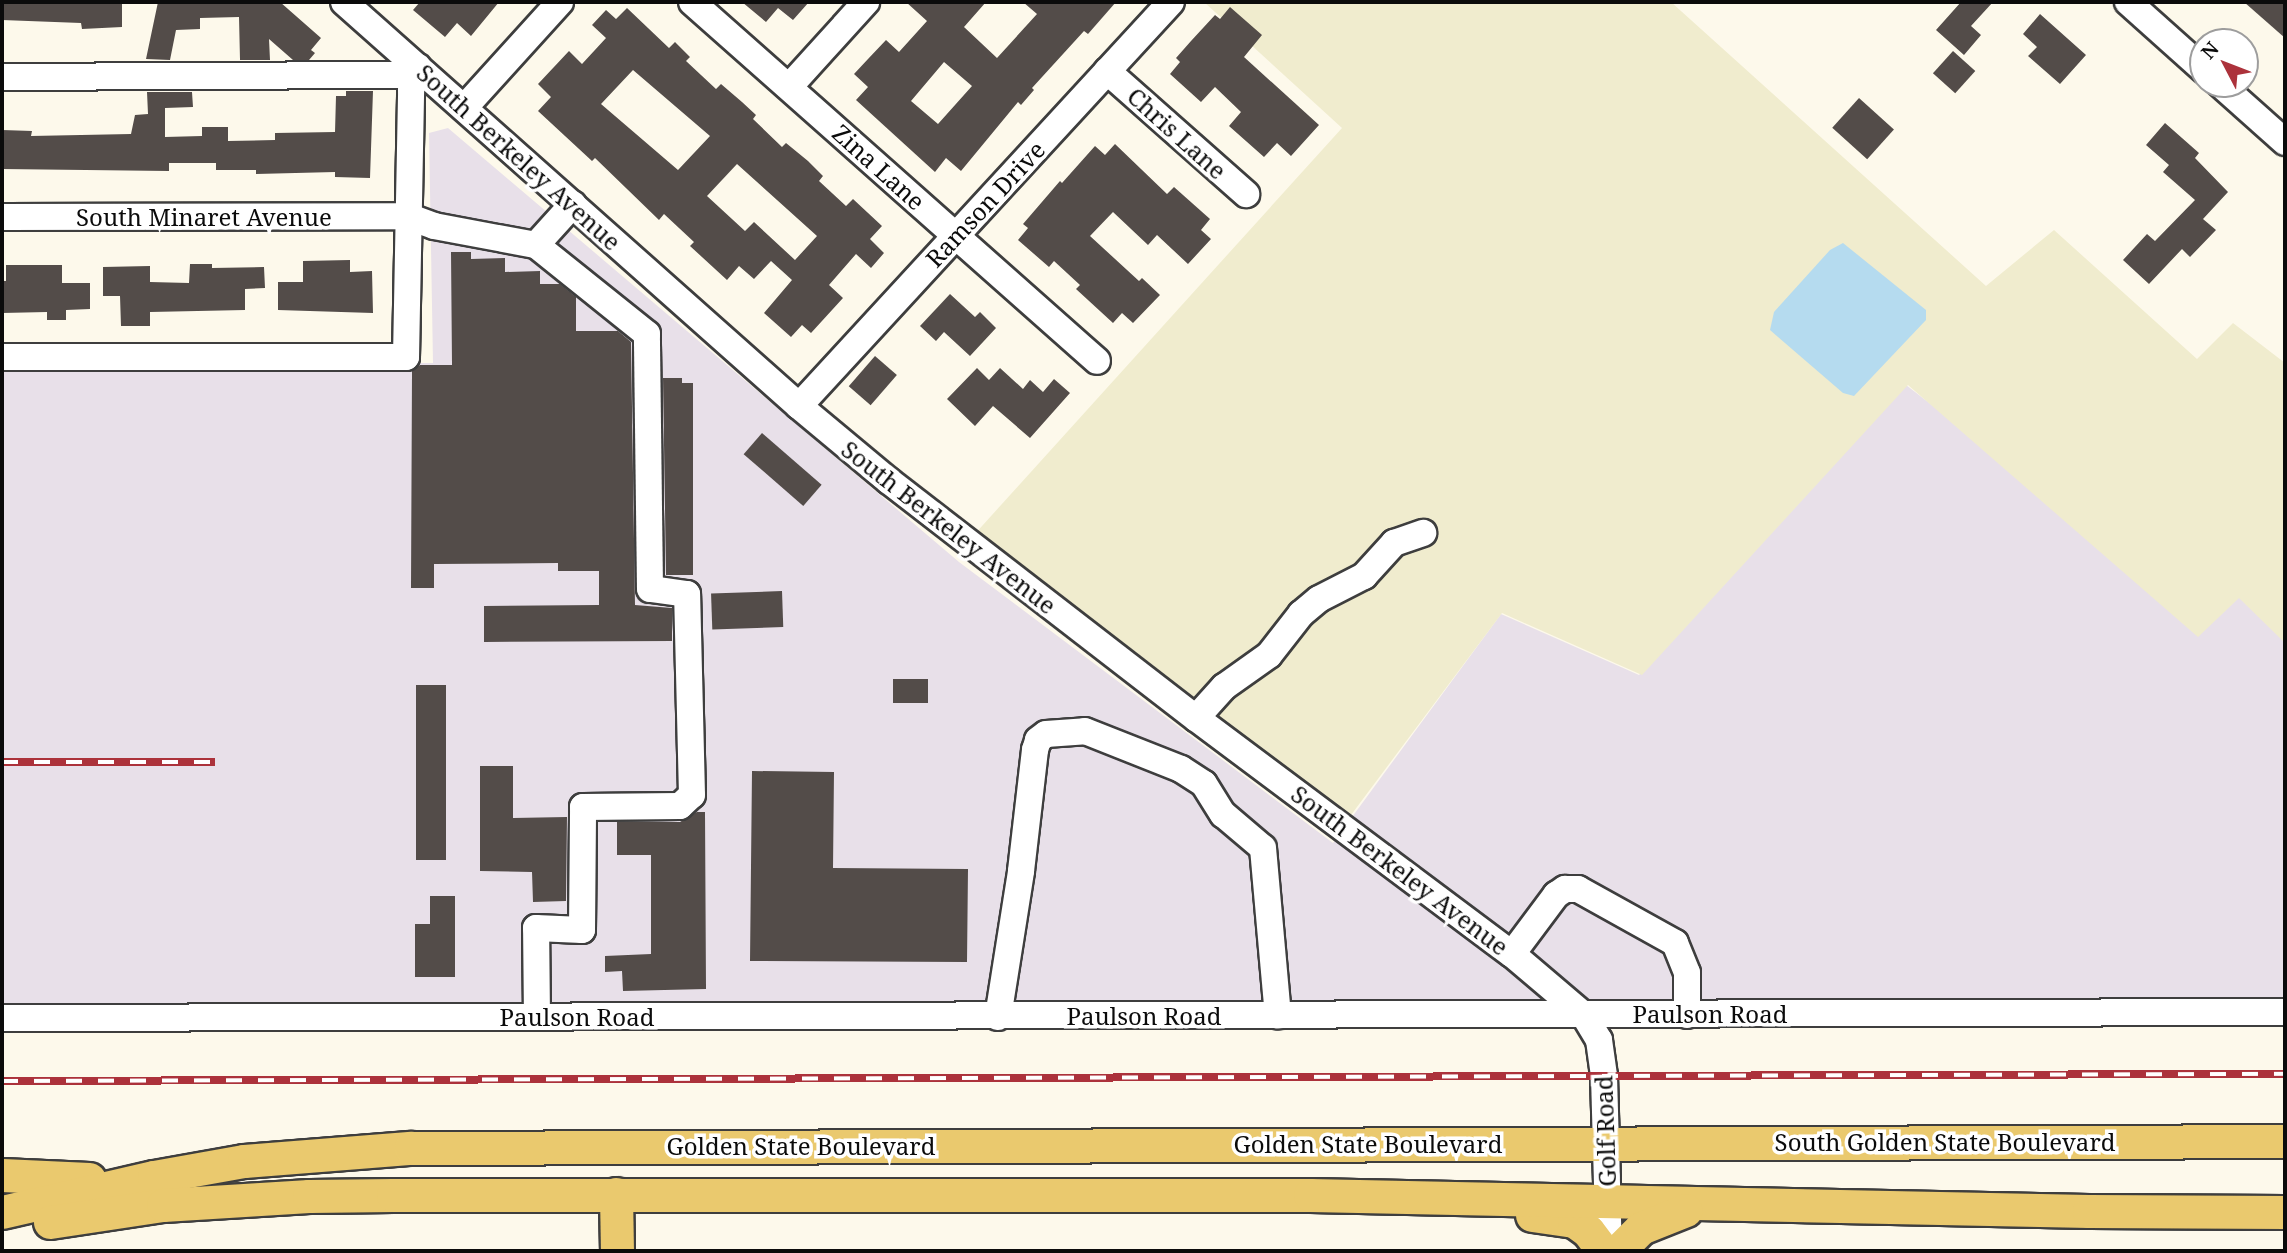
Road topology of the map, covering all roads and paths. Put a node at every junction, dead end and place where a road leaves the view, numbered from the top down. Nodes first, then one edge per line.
1 (344, 2) edge
2 (560, 2) edge
3 (692, 2) edge
4 (866, 2) edge
5 (1171, 2) edge
6 (2128, 2) edge
7 (2189, 56) edge
8 (416, 71) junction
9 (1107, 71) junction
10 (2, 77) edge
11 (789, 88) junction
12 (2236, 98) edge
13 (464, 108) junction
14 (2285, 142) edge
15 (1246, 194) dead end
16 (573, 204) junction
17 (407, 216) junction
18 (2, 217) edge
19 (956, 235) junction
20 (536, 245) junction
21 (2, 357) edge
22 (1097, 361) dead end
23 (799, 406) junction
24 (1423, 533) dead end
25 (1196, 718) junction
26 (1512, 954) junction
27 (2285, 1012) edge
28 (1584, 1015) junction
29 (1687, 1015) junction
30 (1278, 1016) junction
31 (537, 1017) junction
32 (998, 1017) junction
33 (2, 1018) edge
34 (2285, 1141) edge
35 (1606, 1143) junction
36 (2, 1175) edge
37 (154, 1177) junction
38 (616, 1194) junction
39 (1451, 1198) junction
40 (1607, 1201) junction
41 (1693, 1203) junction
42 (2, 1212) edge
43 (2285, 1212) edge
44 (2, 1233) edge
45 (617, 1251) edge
46 (1603, 1251) edge
47 (1609, 1251) edge
48 (1618, 1251) edge

1 - 8 street, South Berkeley Avenue
2 - 13 street
3 - 11 street, Zina Lane
4 - 11 street
5 - 9 street, Ramson Drive
6 - 7 street
8 - 10 street
8 - 13 street, South Berkeley Avenue
8 - 17 street
9 - 15 street, Chris Lane
9 - 19 street, Ramson Drive
11 - 19 street, Zina Lane
12 - 14 street
13 - 16 street, South Berkeley Avenue
16 - 20 street
16 - 23 street, South Berkeley Avenue
17 - 18 street, South Minaret Avenue
17 - 20 street, South Minaret Avenue
17 - 21 street
19 - 22 street, Zina Lane
19 - 23 street, Ramson Drive
20 - 31 street
23 - 25 street, South Berkeley Avenue
24 - 25 street
25 - 26 street, South Berkeley Avenue
26 - 28 street, South Berkeley Avenue
26 - 29 street
27 - 29 street, Paulson Road
28 - 29 street, Paulson Road
28 - 30 street, Paulson Road
28 - 35 street, Golf Road
30 - 32 street, Paulson Road
30 - 32 street
31 - 32 street, Paulson Road
31 - 33 street, Paulson Road
34 - 35 main road, South Golden State Boulevard
35 - 37 main road, Golden State Boulevard
35 - 40 street, Golf Road
36 - 37 main road
37 - 42 main road, Golden State Boulevard
38 - 39 main road, Golden State Boulevard
38 - 44 main road, Golden State Boulevard
38 - 45 main road
39 - 40 main road, Golden State Boulevard
39 - 46 main road
40 - 41 main road
40 - 47 street, Golf Road
41 - 43 main road
41 - 48 main road

